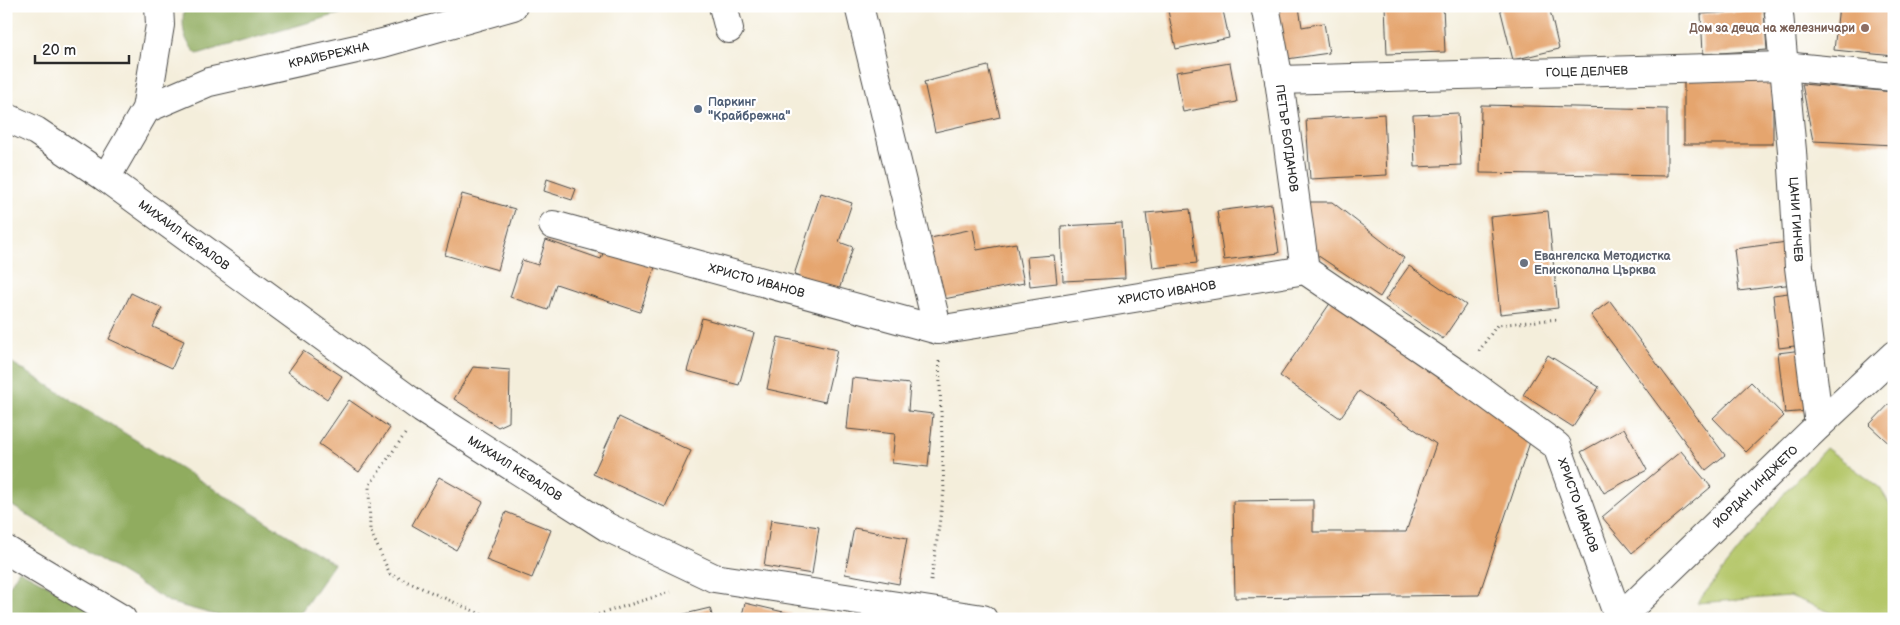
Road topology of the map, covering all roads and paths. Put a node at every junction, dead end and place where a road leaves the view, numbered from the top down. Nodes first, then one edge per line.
1 (513, 6) edge
2 (859, 6) edge
3 (1265, 6) edge
4 (1779, 14) dead end
5 (160, 15) edge
6 (1784, 66) junction
7 (1894, 77) edge
8 (1279, 80) junction
9 (146, 109) junction
10 (6, 117) edge
11 (106, 178) junction
12 (553, 225) dead end
13 (1305, 270) junction
14 (1559, 319) dead end
15 (938, 330) junction
16 (1894, 355) edge
17 (1461, 376) junction
18 (422, 409) junction
19 (1819, 424) junction
20 (6, 550) edge
21 (714, 578) junction
22 (927, 610) junction
23 (122, 619) edge
24 (492, 619) edge
25 (584, 619) edge
26 (983, 619) edge
27 (1619, 619) edge

1 - 9 street, КРАЙБРЕЖНА
2 - 15 street
3 - 8 street, ПЕТЪР БОГДАНОВ
4 - 6 street, ЦАНИ ГИНЧЕВ
5 - 9 street
6 - 7 street, ГОЦЕ ДЕЛЧЕВ
6 - 8 street, ГОЦЕ ДЕЛЧЕВ
6 - 19 street, ЦАНИ ГИНЧЕВ
8 - 13 street, ПЕТЪР БОГДАНОВ
9 - 11 street
10 - 11 street, МИХАИЛ КЕФАЛОВ
11 - 18 street, МИХАИЛ КЕФАЛОВ
12 - 15 street, ХРИСТО ИВАНОВ
13 - 15 street, ХРИСТО ИВАНОВ
13 - 17 street, ХРИСТО ИВАНОВ
14 - 17 path
15 - 22 path
16 - 19 street, ЙОРДАН ИНДЖЕТО
17 - 27 street, ХРИСТО ИВАНОВ
18 - 21 street, МИХАИЛ КЕФАЛОВ
18 - 24 path
19 - 27 street, ЙОРДАН ИНДЖЕТО
20 - 23 street
21 - 22 street, МИХАИЛ КЕФАЛОВ
21 - 25 path
22 - 26 street, МИХАИЛ КЕФАЛОВ

